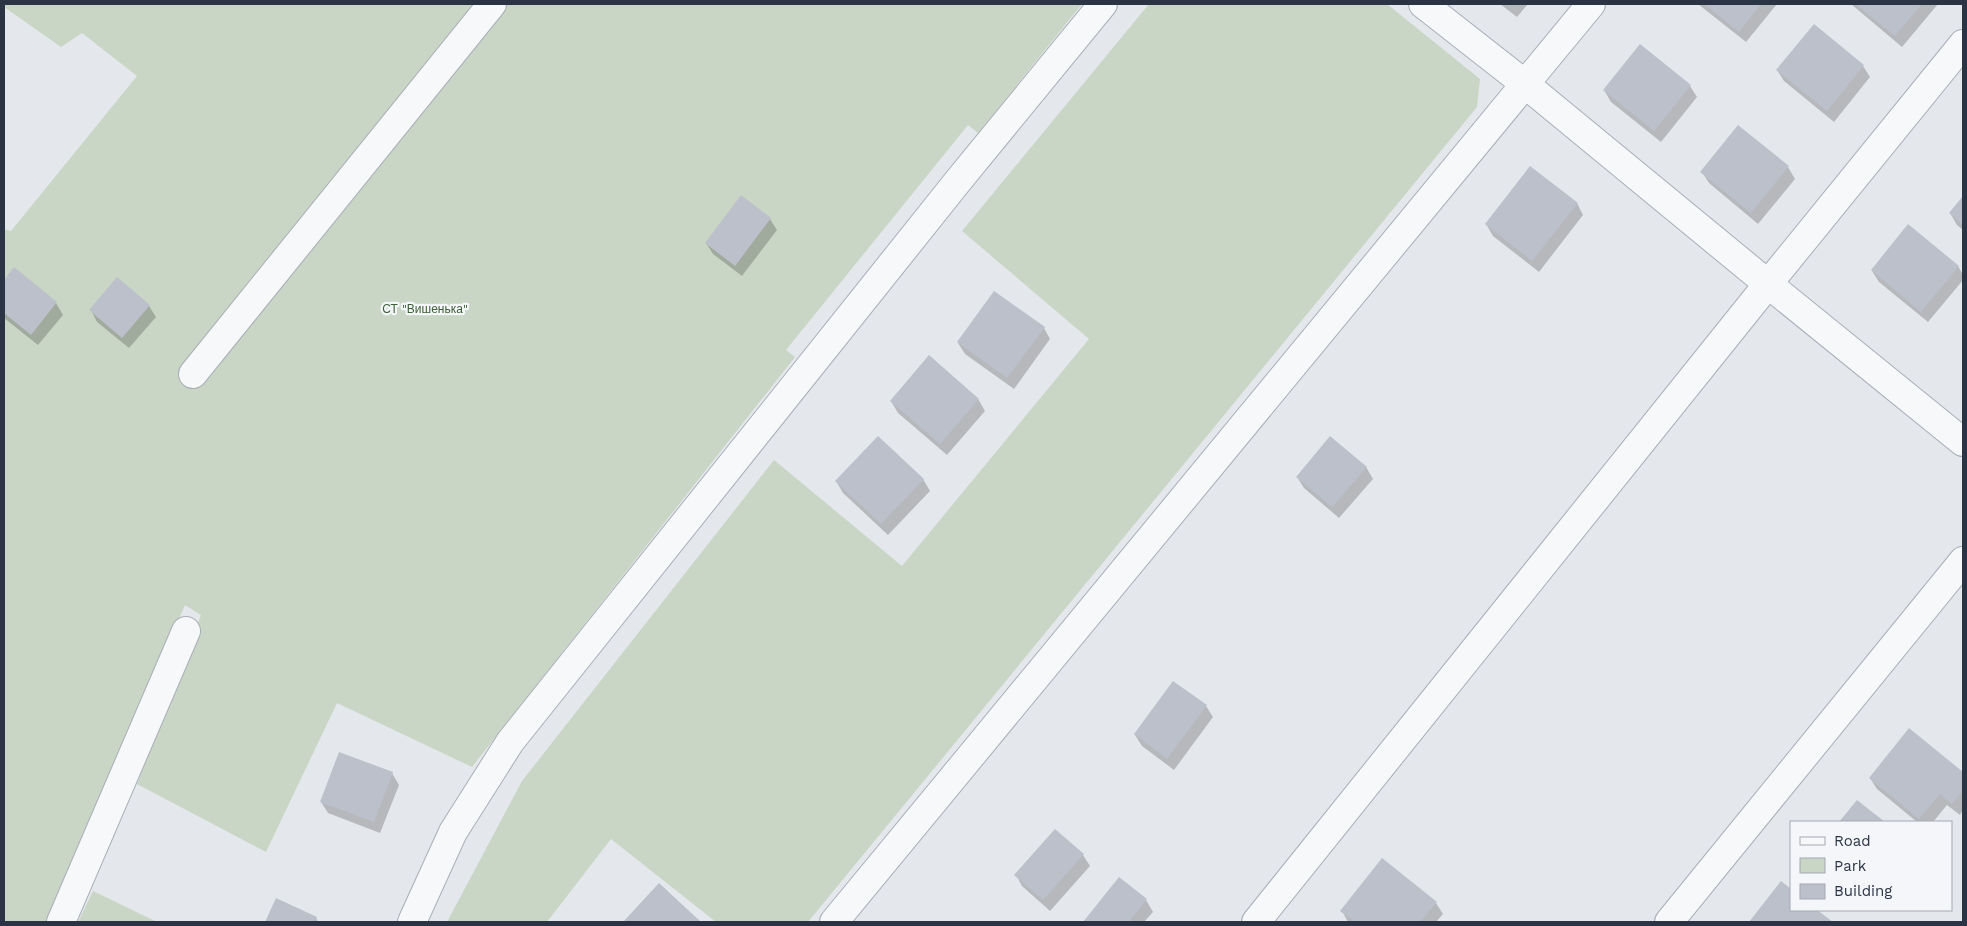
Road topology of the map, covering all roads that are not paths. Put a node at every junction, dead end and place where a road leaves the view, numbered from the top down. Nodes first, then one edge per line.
1 (492, 4) edge
2 (1103, 4) edge
3 (1423, 4) edge
4 (1591, 4) edge
5 (1963, 44) edge
6 (1525, 84) junction
7 (1768, 284) junction
8 (193, 374) dead end
9 (1963, 442) edge
10 (1963, 561) edge
11 (186, 631) dead end
12 (61, 922) edge
13 (412, 922) edge
14 (834, 922) edge
15 (1256, 922) edge
16 (1669, 922) edge

1 - 8 street
2 - 13 street
3 - 6 street
4 - 6 street
5 - 7 street
6 - 7 street
6 - 14 street
7 - 9 street
7 - 15 street
10 - 16 street
11 - 12 street

